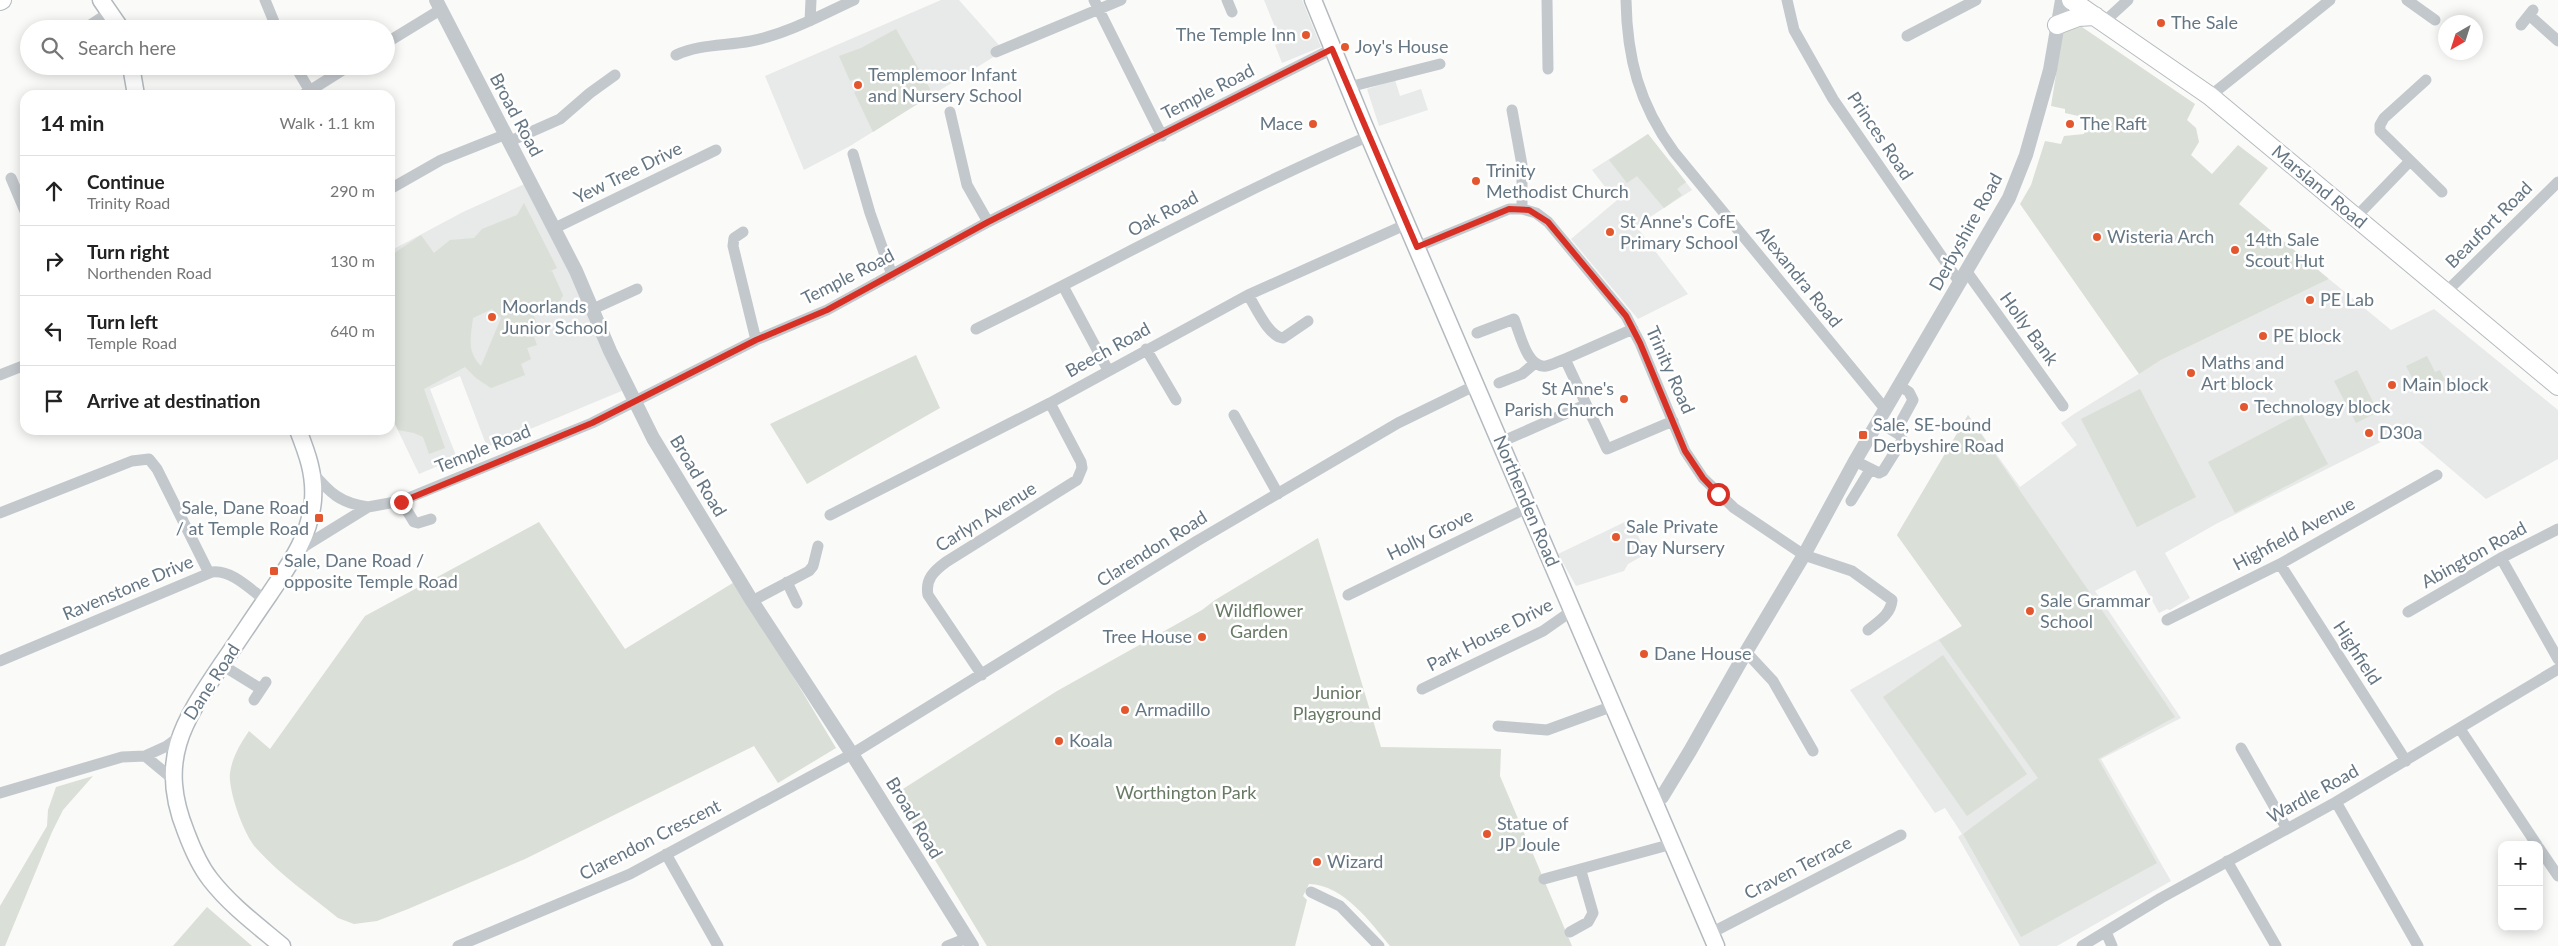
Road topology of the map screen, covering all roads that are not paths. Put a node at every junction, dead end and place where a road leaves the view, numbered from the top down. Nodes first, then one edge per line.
1 (265, 0) edge
2 (810, 0) edge
3 (854, 0) edge
4 (1121, 0) edge
5 (1227, 0) edge
6 (1547, 0) edge
7 (1626, 0) edge
8 (1787, 0) edge
9 (1976, 0) edge
10 (2062, 0) edge
11 (2070, 0) edge
12 (2128, 0) edge
13 (2330, 0) edge
14 (1314, 1) edge
15 (2409, 1) edge
16 (438, 3) edge
17 (1095, 5) edge
18 (106, 6) edge
19 (1232, 12) dead end
20 (2100, 19) junction
21 (93, 20) edge
22 (115, 20) edge
23 (273, 20) edge
24 (2435, 20) dead end
25 (810, 21) junction
26 (2057, 25) junction
27 (2521, 25) dead end
28 (395, 36) edge
29 (1907, 36) dead end
30 (2558, 40) edge
31 (1332, 49) junction
32 (996, 52) dead end
33 (676, 55) dead end
34 (1440, 64) dead end
35 (1548, 69) dead end
36 (133, 75) edge
37 (299, 75) edge
38 (335, 75) edge
39 (615, 75) dead end
40 (2426, 80) dead end
41 (1349, 87) junction
42 (135, 90) edge
43 (305, 90) edge
44 (311, 90) edge
45 (2210, 96) junction
46 (1512, 110) dead end
47 (950, 112) dead end
48 (1162, 136) junction
49 (1370, 136) junction
50 (506, 139) junction
51 (716, 150) dead end
52 (853, 154) dead end
53 (2410, 161) junction
54 (11, 178) dead end
55 (2558, 182) edge
56 (395, 186) edge
57 (2442, 192) dead end
58 (20, 199) edge
59 (1522, 209) junction
60 (2355, 218) junction
61 (988, 222) junction
62 (1407, 224) junction
63 (555, 228) junction
64 (743, 232) dead end
65 (1417, 247) junction
66 (892, 275) junction
67 (1963, 278) junction
68 (1062, 286) junction
69 (637, 289) dead end
70 (2445, 293) junction
71 (1248, 295) junction
72 (592, 309) junction
73 (1308, 321) dead end
74 (1633, 328) junction
75 (976, 329) dead end
76 (1477, 333) dead end
77 (756, 340) junction
78 (1146, 349) junction
79 (1565, 359) junction
80 (1535, 363) junction
81 (20, 367) edge
82 (1108, 370) junction
83 (0, 375) edge
84 (1499, 383) dead end
85 (1476, 384) junction
86 (1900, 386) junction
87 (2558, 386) edge
88 (1176, 400) dead end
89 (634, 402) junction
90 (1050, 403) junction
91 (1585, 405) junction
92 (2063, 406) dead end
93 (1234, 415) dead end
94 (1883, 416) junction
95 (1673, 421) junction
96 (1896, 432) junction
97 (300, 435) edge
98 (1501, 442) junction
99 (1855, 461) junction
100 (1870, 470) junction
101 (312, 472) junction
102 (2437, 475) dead end
103 (1843, 485) junction
104 (1278, 494) junction
105 (401, 502) junction
106 (368, 507) junction
107 (1529, 507) junction
108 (0, 513) edge
109 (830, 515) dead end
110 (431, 519) dead end
111 (2558, 529) edge
112 (818, 546) dead end
113 (300, 548) junction
114 (1804, 555) junction
115 (2501, 558) junction
116 (2280, 564) junction
117 (209, 573) junction
118 (787, 582) junction
119 (1348, 595) dead end
120 (265, 600) junction
121 (752, 601) junction
122 (797, 603) dead end
123 (1573, 610) junction
124 (2408, 612) dead end
125 (2167, 620) dead end
126 (1868, 630) dead end
127 (1746, 652) junction
128 (2558, 659) edge
129 (0, 661) edge
130 (222, 665) junction
131 (2558, 669) edge
132 (982, 675) junction
133 (1422, 689) dead end
134 (254, 700) dead end
135 (1613, 706) junction
136 (1498, 726) dead end
137 (2460, 729) junction
138 (179, 737) junction
139 (2241, 748) dead end
140 (1813, 751) dead end
141 (852, 754) junction
142 (145, 756) junction
143 (2406, 761) junction
144 (174, 780) junction
145 (0, 793) edge
146 (1654, 801) junction
147 (2336, 802) junction
148 (2287, 829) junction
149 (1900, 834) dead end
150 (2534, 841) edge
151 (1672, 844) junction
152 (666, 854) junction
153 (2543, 854) edge
154 (2227, 861) junction
155 (1581, 871) junction
156 (2558, 876) edge
157 (1544, 879) dead end
158 (1311, 892) dead end
159 (1570, 932) dead end
160 (2106, 932) junction
161 (1714, 940) edge
162 (969, 942) edge
163 (282, 946) edge
164 (458, 946) edge
165 (718, 946) edge
166 (947, 946) edge
167 (1379, 946) edge
168 (2082, 946) edge
169 (2112, 946) edge
170 (2276, 946) edge
171 (2418, 946) edge

1 - 23 street
2 - 25 street
3 - 25 street
4 - 17 street
5 - 19 street
6 - 35 street
7 - 94 street, Alexandra Road
8 - 67 street, Princes Road
9 - 29 street
10 - 26 street, Derbyshire Road
11 - 20 main road, Marsland Road
12 - 20 street
13 - 45 street
14 - 31 main road, Northenden Road
15 - 24 street
16 - 28 street
16 - 50 street, Broad Road
17 - 32 street
17 - 48 street
18 - 21 street
18 - 22 main road
20 - 26 main road
20 - 45 main road, Marsland Road
25 - 33 street
26 - 67 street, Derbyshire Road
27 - 30 street
31 - 41 main road, Northenden Road
31 - 48 street, Temple Road
34 - 41 street
36 - 42 main road
37 - 43 street
38 - 44 street
39 - 50 street
40 - 53 street
41 - 49 main road, Northenden Road
45 - 60 main road, Marsland Road
46 - 59 street
47 - 61 street
48 - 61 street, Temple Road
49 - 62 main road, Northenden Road
49 - 68 street, Oak Road
50 - 56 street
50 - 63 street, Broad Road
51 - 63 street, Yew Tree Drive
52 - 66 street
53 - 57 street
53 - 60 street
54 - 58 street
55 - 70 street, Beaufort Road
59 - 65 street
59 - 74 street, Trinity Road
60 - 70 main road, Marsland Road
61 - 66 street, Temple Road
62 - 65 main road, Northenden Road
62 - 71 street, Beech Road
63 - 72 street, Broad Road
64 - 77 street
65 - 85 main road, Northenden Road
66 - 77 street, Temple Road
67 - 86 street, Derbyshire Road
67 - 92 street, Holly Bank
68 - 75 street, Oak Road
68 - 82 street
69 - 72 street
70 - 87 main road, Marsland Road
71 - 73 street
71 - 78 street, Beech Road
72 - 89 street, Broad Road
74 - 79 street
74 - 95 street, Trinity Road
76 - 80 street
77 - 89 street, Temple Road
78 - 82 street, Beech Road
78 - 88 street
79 - 80 street
79 - 91 street
80 - 84 street
81 - 83 street
82 - 90 street, Beech Road
85 - 98 main road, Northenden Road
85 - 104 street, Clarendon Road
86 - 94 street, Derbyshire Road
86 - 96 street
89 - 105 street, Temple Road
89 - 121 street, Broad Road
90 - 109 street, Beech Road
90 - 132 street, Carlyn Avenue
91 - 95 street
91 - 98 street
93 - 104 street
94 - 96 street
94 - 99 street, Derbyshire Road
95 - 114 street, Trinity Road
96 - 100 street
97 - 101 main road, Dane Road
98 - 107 main road, Northenden Road
99 - 100 street
99 - 103 street, Derbyshire Road
100 - 103 street
101 - 106 street, Temple Road
101 - 113 main road, Dane Road
102 - 116 street, Highfield Avenue
103 - 114 street, Derbyshire Road
104 - 132 street, Clarendon Road
105 - 106 street, Temple Road
105 - 110 street
106 - 113 street, Temple Road
107 - 119 street, Holly Grove
107 - 123 main road, Northenden Road
108 - 117 street
111 - 115 street, Abington Road
112 - 118 street
113 - 120 main road, Dane Road
114 - 126 street, Trinity Road
114 - 127 street, Derbyshire Road
115 - 124 street, Abington Road
115 - 128 street
116 - 125 street, Highfield Avenue
116 - 143 street, Highfield
117 - 120 street, Ravenstone Drive
117 - 129 street, Ravenstone Drive
118 - 121 street
118 - 122 street
120 - 130 main road, Dane Road
121 - 141 street, Broad Road
123 - 133 street, Park House Drive
123 - 135 main road, Northenden Road
127 - 140 street
127 - 146 street, Derbyshire Road
130 - 134 street
130 - 138 main road, Dane Road
131 - 137 street, Wardle Road
132 - 141 street, Clarendon Road
135 - 136 street
135 - 146 main road, Northenden Road
137 - 143 street, Wardle Road
137 - 150 street
138 - 142 street
138 - 144 main road, Dane Road
139 - 148 street
141 - 152 street, Clarendon Crescent
141 - 162 street, Broad Road
142 - 144 street
142 - 145 street
143 - 147 street, Wardle Road
144 - 163 main road, Dane Road
146 - 151 main road, Northenden Road
147 - 148 street, Wardle Road
147 - 171 street
148 - 154 street, Wardle Road
149 - 161 street, Craven Terrace
151 - 155 street
151 - 161 main road, Northenden Road
152 - 164 street, Clarendon Crescent
152 - 165 street
153 - 156 street
154 - 160 street, Wardle Road
154 - 170 street
155 - 157 street
155 - 159 street
158 - 167 street
160 - 168 street, Wardle Road
160 - 169 street
162 - 166 street

